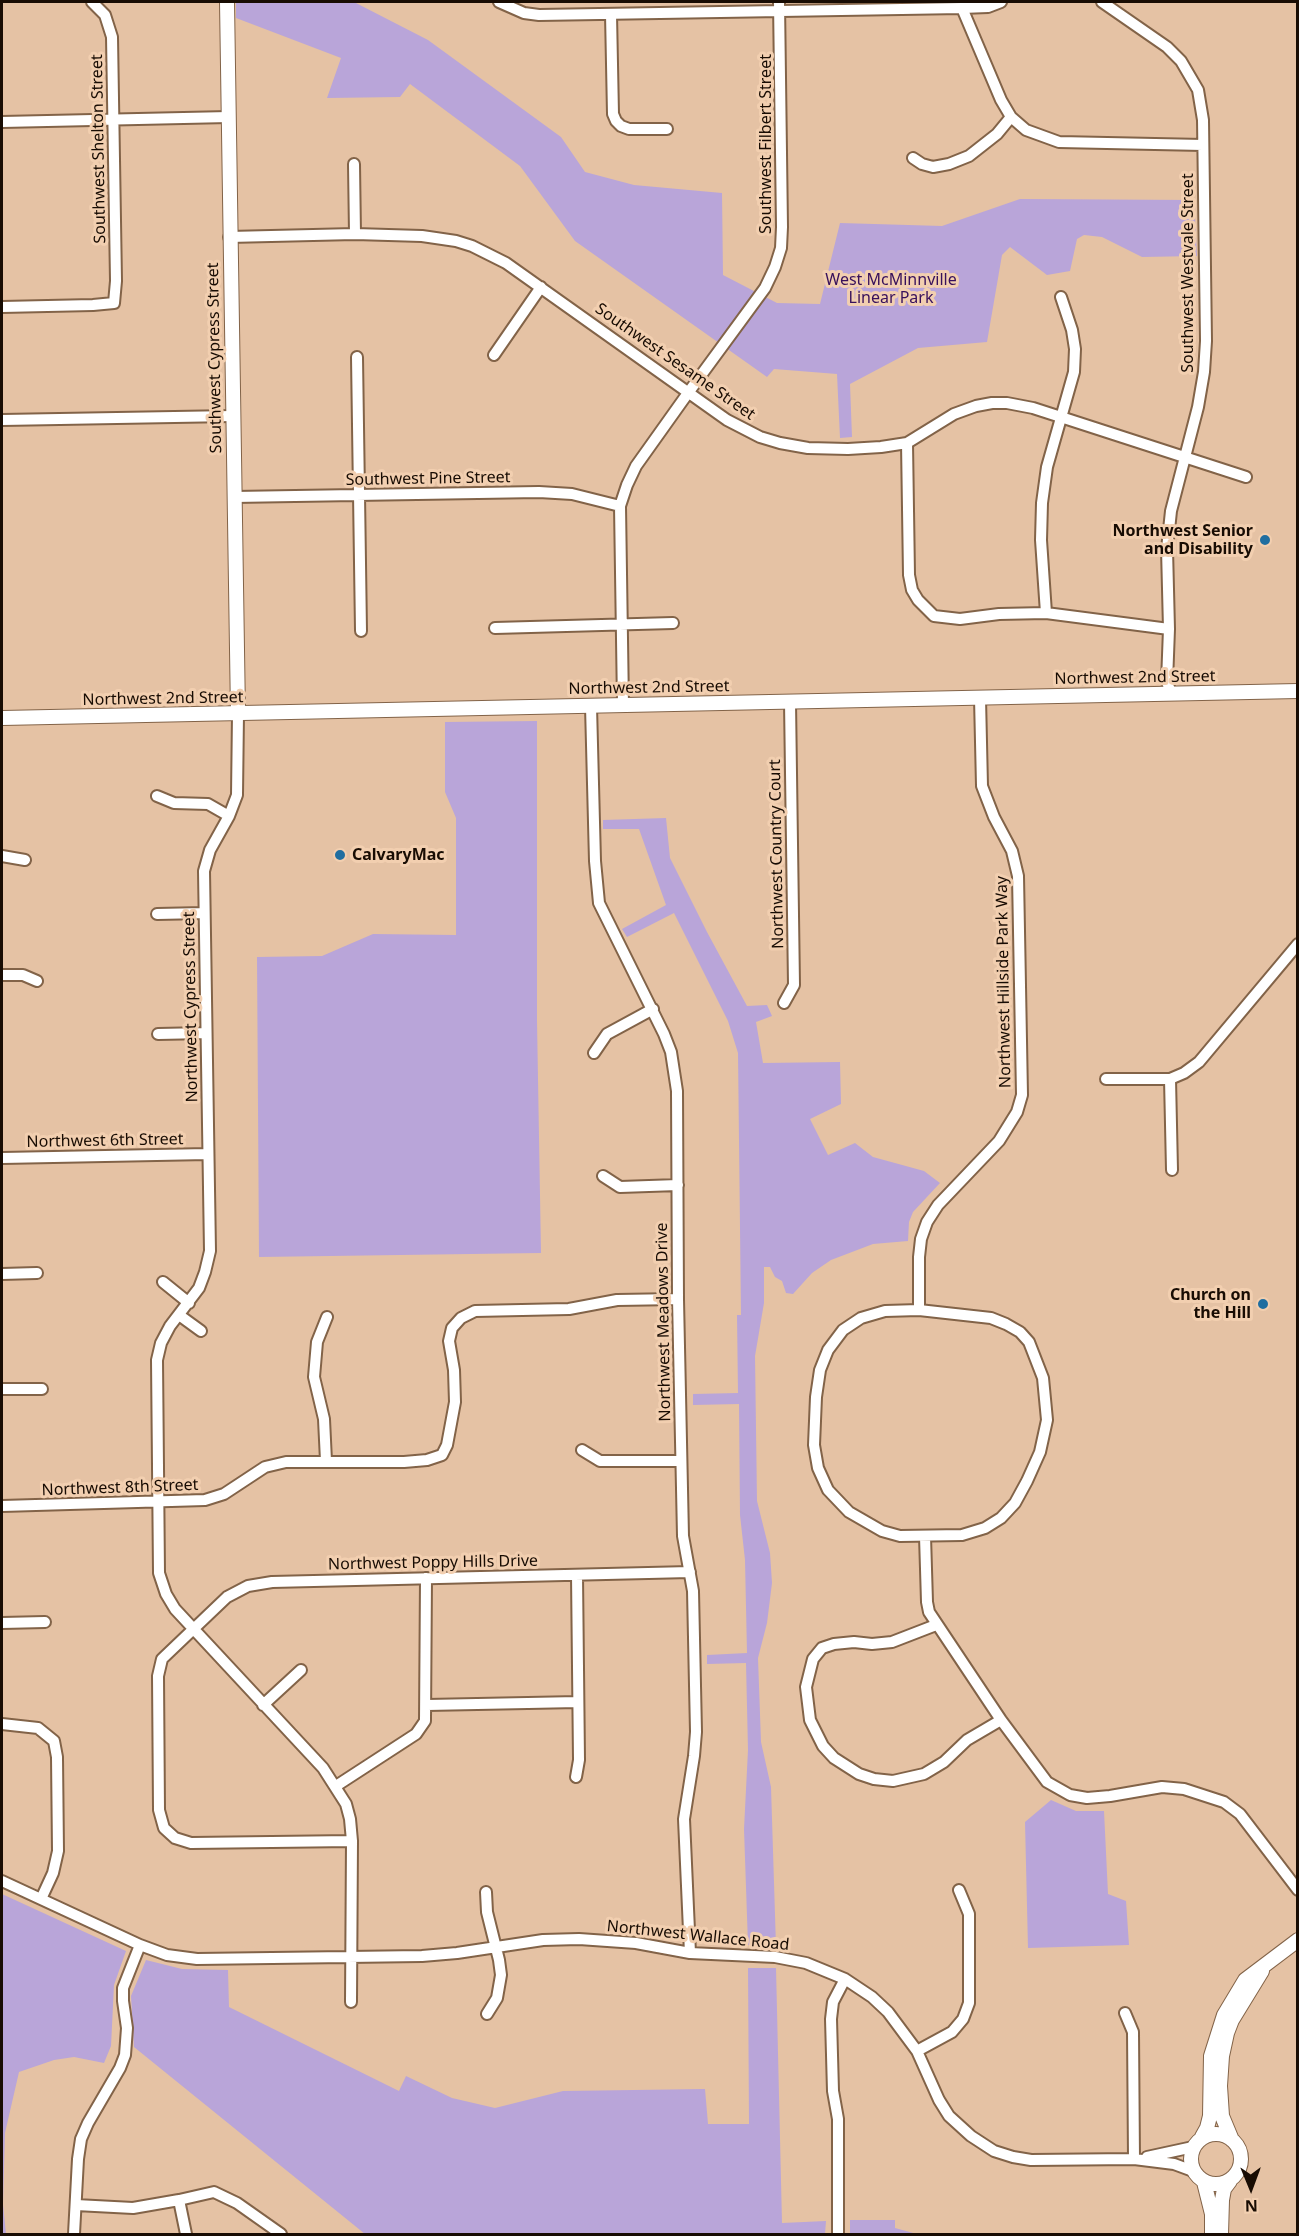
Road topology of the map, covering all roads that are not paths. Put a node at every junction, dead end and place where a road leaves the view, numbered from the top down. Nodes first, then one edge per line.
1 (92, 2) edge
2 (227, 2) edge
3 (499, 2) edge
4 (1001, 2) edge
5 (1102, 2) edge
6 (779, 7) edge
7 (962, 8) junction
8 (611, 14) junction
9 (229, 117) junction
10 (1011, 117) junction
11 (113, 120) junction
12 (2, 122) edge
13 (667, 129) dead end
14 (1203, 145) junction
15 (913, 158) dead end
16 (354, 164) dead end
17 (355, 234) junction
18 (229, 237) junction
19 (541, 287) junction
20 (1061, 297) dead end
21 (2, 307) edge
22 (494, 355) dead end
23 (357, 357) dead end
24 (688, 393) junction
25 (232, 416) junction
26 (1061, 418) junction
27 (2, 420) edge
28 (907, 443) junction
29 (1184, 457) junction
30 (1246, 477) dead end
31 (359, 495) junction
32 (234, 497) junction
33 (620, 506) junction
34 (1046, 613) junction
35 (673, 623) dead end
36 (621, 625) junction
37 (495, 628) dead end
38 (1169, 630) junction
39 (361, 631) dead end
40 (1298, 691) edge
41 (1171, 693) junction
42 (980, 698) junction
43 (790, 702) junction
44 (623, 705) junction
45 (591, 706) junction
46 (238, 714) junction
47 (2, 718) edge
48 (157, 796) dead end
49 (229, 816) junction
50 (2, 856) edge
51 (26, 860) dead end
52 (204, 913) junction
53 (157, 914) dead end
54 (1298, 944) edge
55 (2, 975) edge
56 (37, 981) dead end
57 (784, 1003) dead end
58 (653, 1009) junction
59 (206, 1033) junction
60 (158, 1035) dead end
61 (594, 1053) dead end
62 (1106, 1079) dead end
63 (1170, 1079) junction
64 (208, 1155) junction
65 (2, 1158) edge
66 (1172, 1170) dead end
67 (603, 1176) dead end
68 (678, 1185) junction
69 (37, 1273) dead end
70 (2, 1274) edge
71 (163, 1282) dead end
72 (678, 1299) junction
73 (189, 1303) junction
74 (919, 1310) junction
75 (179, 1315) junction
76 (327, 1317) dead end
77 (201, 1331) dead end
78 (2, 1389) edge
79 (42, 1389) dead end
80 (582, 1450) dead end
81 (326, 1461) junction
82 (681, 1461) junction
83 (158, 1503) junction
84 (2, 1506) edge
85 (925, 1536) junction
86 (690, 1572) junction
87 (577, 1575) junction
88 (426, 1578) junction
89 (45, 1622) dead end
90 (2, 1623) edge
91 (936, 1624) junction
92 (193, 1629) junction
93 (301, 1670) dead end
94 (578, 1702) junction
95 (263, 1705) junction
96 (427, 1705) junction
97 (1001, 1720) junction
98 (2, 1724) edge
99 (576, 1777) dead end
100 (336, 1786) junction
101 (352, 1841) junction
102 (2, 1881) edge
103 (959, 1890) dead end
104 (1298, 1890) edge
105 (486, 1892) dead end
106 (41, 1899) junction
107 (1298, 1940) edge
108 (140, 1945) junction
109 (496, 1946) junction
110 (690, 1953) junction
111 (351, 1957) junction
112 (1270, 1960) junction
113 (844, 1979) junction
114 (351, 2002) dead end
115 (1125, 2013) dead end
116 (488, 2014) dead end
117 (917, 2051) junction
118 (1233, 2140) junction
119 (1198, 2142) junction
120 (1134, 2159) junction
121 (1193, 2171) junction
122 (1230, 2181) junction
123 (1204, 2182) junction
124 (179, 2200) junction
125 (76, 2205) junction
126 (74, 2235) edge
127 (186, 2235) edge
128 (281, 2235) edge
129 (838, 2235) edge
130 (1212, 2235) edge
131 (1221, 2235) edge

1 - 11 street, Southwest Shelton Street
2 - 9 main road, Southwest Cypress Street
3 - 8 street
4 - 7 street
5 - 14 street, Southwest Westvale Street
6 - 7 street
6 - 8 street
6 - 24 street, Southwest Filbert Street
7 - 10 street
8 - 13 street
9 - 11 street
9 - 18 main road, Southwest Cypress Street
10 - 14 street
10 - 15 street
11 - 12 street
11 - 21 street, Southwest Shelton Street
14 - 29 street, Southwest Westvale Street
16 - 17 street
17 - 18 street, Southwest Sesame Street
17 - 19 street, Southwest Sesame Street
18 - 25 main road, Southwest Cypress Street
19 - 22 street
19 - 24 street, Southwest Sesame Street
20 - 26 street
23 - 31 street
24 - 28 street, Southwest Sesame Street
24 - 33 street, Southwest Filbert Street
25 - 27 street
25 - 32 main road, Southwest Cypress Street
26 - 28 street, Southwest Sesame Street
26 - 29 street, Southwest Sesame Street
26 - 34 street
28 - 34 street
29 - 30 street, Southwest Sesame Street
29 - 38 street, Southwest Westvale Street
31 - 32 street, Southwest Pine Street
31 - 33 street, Southwest Pine Street
31 - 39 street
32 - 46 main road, Southwest Cypress Street
33 - 36 street, Southwest Filbert Street
34 - 38 street
35 - 36 street
36 - 37 street
36 - 44 street, Southwest Filbert Street
38 - 41 street, Southwest Westvale Street
40 - 41 main road, Northwest 2nd Street
41 - 42 main road, Northwest 2nd Street
42 - 43 main road, Northwest 2nd Street
42 - 74 street, Northwest Hillside Park Way
43 - 44 main road, Northwest 2nd Street
43 - 57 street, Northwest Country Court
44 - 45 main road, Northwest 2nd Street
45 - 46 main road, Northwest 2nd Street
45 - 58 street, Northwest Meadows Drive
46 - 47 main road, Northwest 2nd Street
46 - 49 street, Northwest Cypress Street
48 - 49 street
49 - 52 street, Northwest Cypress Street
50 - 51 street
52 - 53 street
52 - 59 street, Northwest Cypress Street
54 - 63 street
55 - 56 street
58 - 61 street
58 - 68 street, Northwest Meadows Drive
59 - 60 street
59 - 64 street, Northwest Cypress Street
62 - 63 street
63 - 66 street
64 - 65 street, Northwest 6th Street
64 - 73 street, Northwest Cypress Street
67 - 68 street
68 - 72 street, Northwest Meadows Drive
69 - 70 street
71 - 73 street
72 - 81 street, Northwest 8th Street
72 - 82 street, Northwest Meadows Drive
73 - 75 street, Northwest Cypress Street
74 - 85 street
74 - 85 street
75 - 77 street
75 - 83 street, Northwest Cypress Street
76 - 81 street
78 - 79 street
80 - 82 street
81 - 83 street, Northwest 8th Street
82 - 86 street, Northwest Meadows Drive
83 - 84 street, Northwest 8th Street
83 - 92 street, Northwest Cypress Street
85 - 91 street
86 - 87 street, Northwest Poppy Hills Drive
86 - 110 street, Northwest Meadows Drive
87 - 88 street, Northwest Poppy Hills Drive
87 - 94 street
88 - 92 street, Northwest Poppy Hills Drive
88 - 96 street
89 - 90 street
91 - 97 street
91 - 97 street
92 - 95 street, Northwest Cypress Street
92 - 101 street, Northwest Poppy Hills Drive
93 - 95 street
94 - 96 street
94 - 99 street
95 - 100 street, Northwest Cypress Street
96 - 100 street
97 - 104 street
98 - 106 street
100 - 101 street, Northwest Cypress Street
101 - 111 street, Northwest Cypress Street
102 - 106 street, Northwest Wallace Road
103 - 117 street
105 - 109 street
106 - 108 street, Northwest Wallace Road
107 - 112 main road
108 - 111 street, Northwest Wallace Road
108 - 125 street
109 - 110 street, Northwest Wallace Road
109 - 111 street, Northwest Wallace Road
109 - 116 street
110 - 113 street, Northwest Wallace Road
111 - 114 street
112 - 118 main road
112 - 119 main road
113 - 117 street, Northwest Wallace Road
113 - 129 street
115 - 120 street
117 - 120 street, Northwest Wallace Road
118 - 119 main road
118 - 122 main road
119 - 120 street, Northwest Wallace Road
119 - 121 main road
120 - 121 street, Northwest Wallace Road
121 - 123 main road
122 - 123 main road
122 - 131 main road
123 - 130 main road
124 - 125 street
124 - 127 street
124 - 128 street
125 - 126 street

